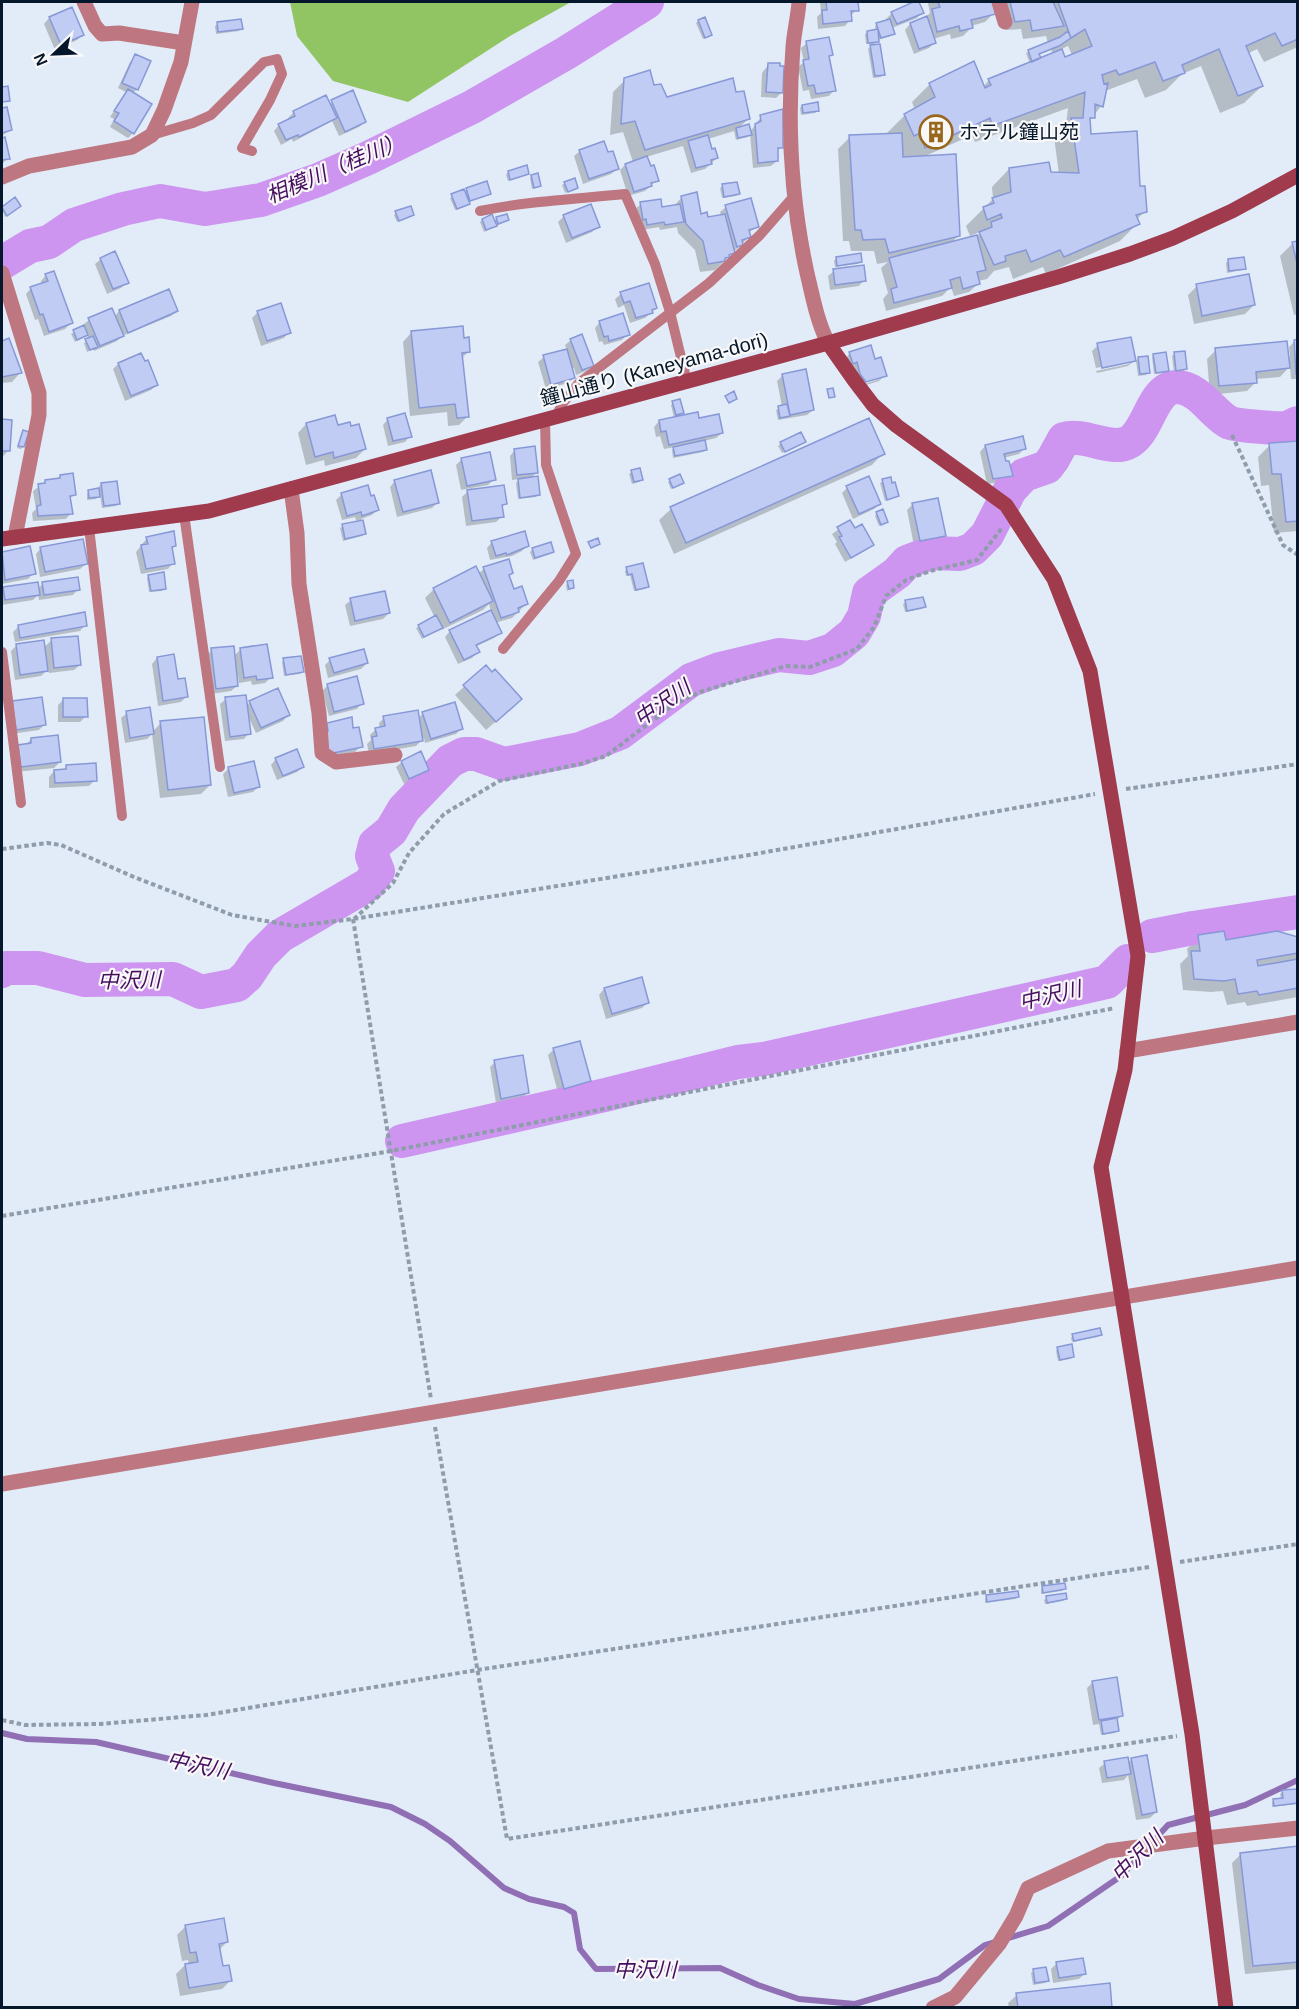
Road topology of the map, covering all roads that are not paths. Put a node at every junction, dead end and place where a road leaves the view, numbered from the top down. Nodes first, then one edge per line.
1 (84, 2) edge
2 (192, 2) edge
3 (799, 2) edge
4 (999, 2) edge
5 (1005, 22) dead end
6 (184, 43) junction
7 (152, 135) junction
8 (252, 151) dead end
9 (1298, 175) edge
10 (2, 177) edge
11 (794, 196) junction
12 (480, 211) dead end
13 (4, 280) edge
14 (670, 312) junction
15 (828, 343) junction
16 (687, 382) junction
17 (551, 419) junction
18 (291, 489) junction
19 (184, 514) junction
20 (89, 527) junction
21 (8, 538) edge
22 (503, 649) dead end
23 (2, 652) edge
24 (6, 730) edge
25 (395, 755) dead end
26 (220, 767) dead end
27 (21, 803) dead end
28 (122, 816) dead end
29 (1298, 1022) edge
30 (1127, 1051) junction
31 (1298, 1268) edge
32 (1122, 1297) junction
33 (2, 1484) edge
34 (1298, 1828) edge
35 (1206, 1838) junction
36 (933, 2007) edge
37 (1226, 2007) edge

1 - 6 street
2 - 6 street
3 - 11 street
4 - 5 street
6 - 7 street
7 - 8 lane
7 - 10 street
9 - 15 street, 鐘山通り (Kaneyama-dori)
11 - 14 lane
11 - 15 street
12 - 14 lane
13 - 21 street
14 - 16 lane
14 - 17 lane
15 - 16 street, 鐘山通り (Kaneyama-dori)
15 - 30 street
16 - 17 street, 鐘山通り (Kaneyama-dori)
17 - 18 street, 鐘山通り (Kaneyama-dori)
17 - 22 lane
18 - 19 street, 鐘山通り (Kaneyama-dori)
18 - 25 street
19 - 20 street, 鐘山通り (Kaneyama-dori)
19 - 26 lane
20 - 21 street, 鐘山通り (Kaneyama-dori)
20 - 28 lane
23 - 24 lane
24 - 27 lane
29 - 30 street
30 - 32 street
31 - 32 street
32 - 33 street
32 - 35 street
34 - 35 street
35 - 36 street
35 - 37 street

